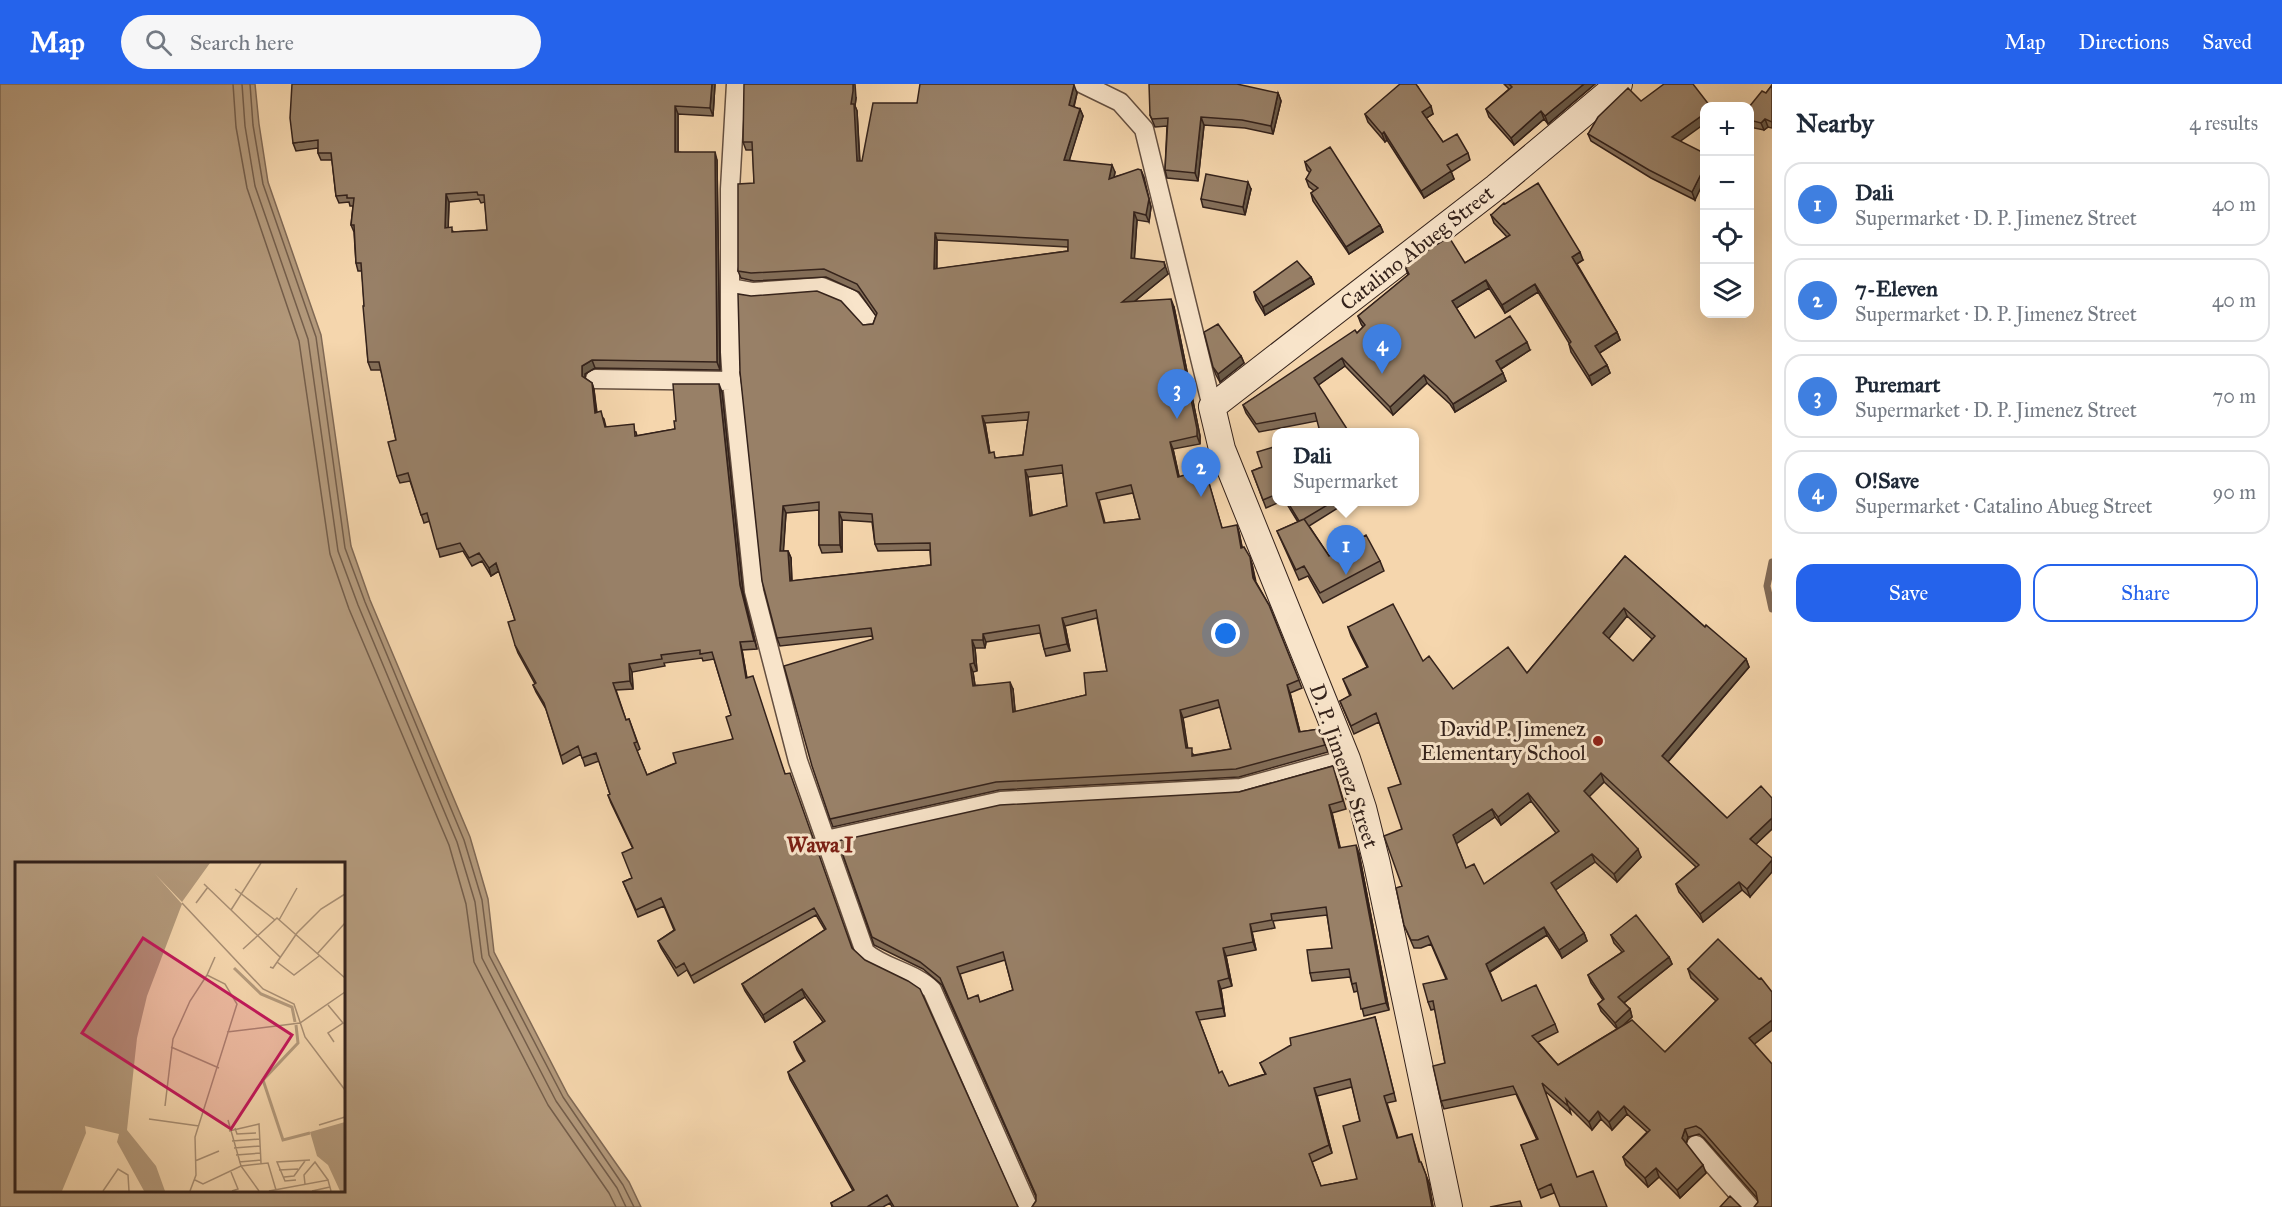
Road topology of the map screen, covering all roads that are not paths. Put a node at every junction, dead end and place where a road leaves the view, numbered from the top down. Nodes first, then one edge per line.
1 (736, 84) edge
2 (1083, 84) edge
3 (1619, 84) edge
4 (731, 288) junction
5 (869, 322) edge
6 (595, 379) dead end
7 (732, 381) junction
8 (1212, 407) junction
9 (1347, 759) junction
10 (826, 840) junction
11 (1695, 1145) dead end
12 (1028, 1207) edge
13 (1449, 1207) edge
14 (1749, 1207) edge

1 - 4 street
2 - 8 street
3 - 8 street, Catalino Abueg Street
4 - 5 street
4 - 7 street
6 - 7 street
7 - 10 street
8 - 9 street, D. P. Jimenez Street
9 - 10 street
9 - 13 street, D. P. Jimenez Street
10 - 12 street
11 - 14 street

